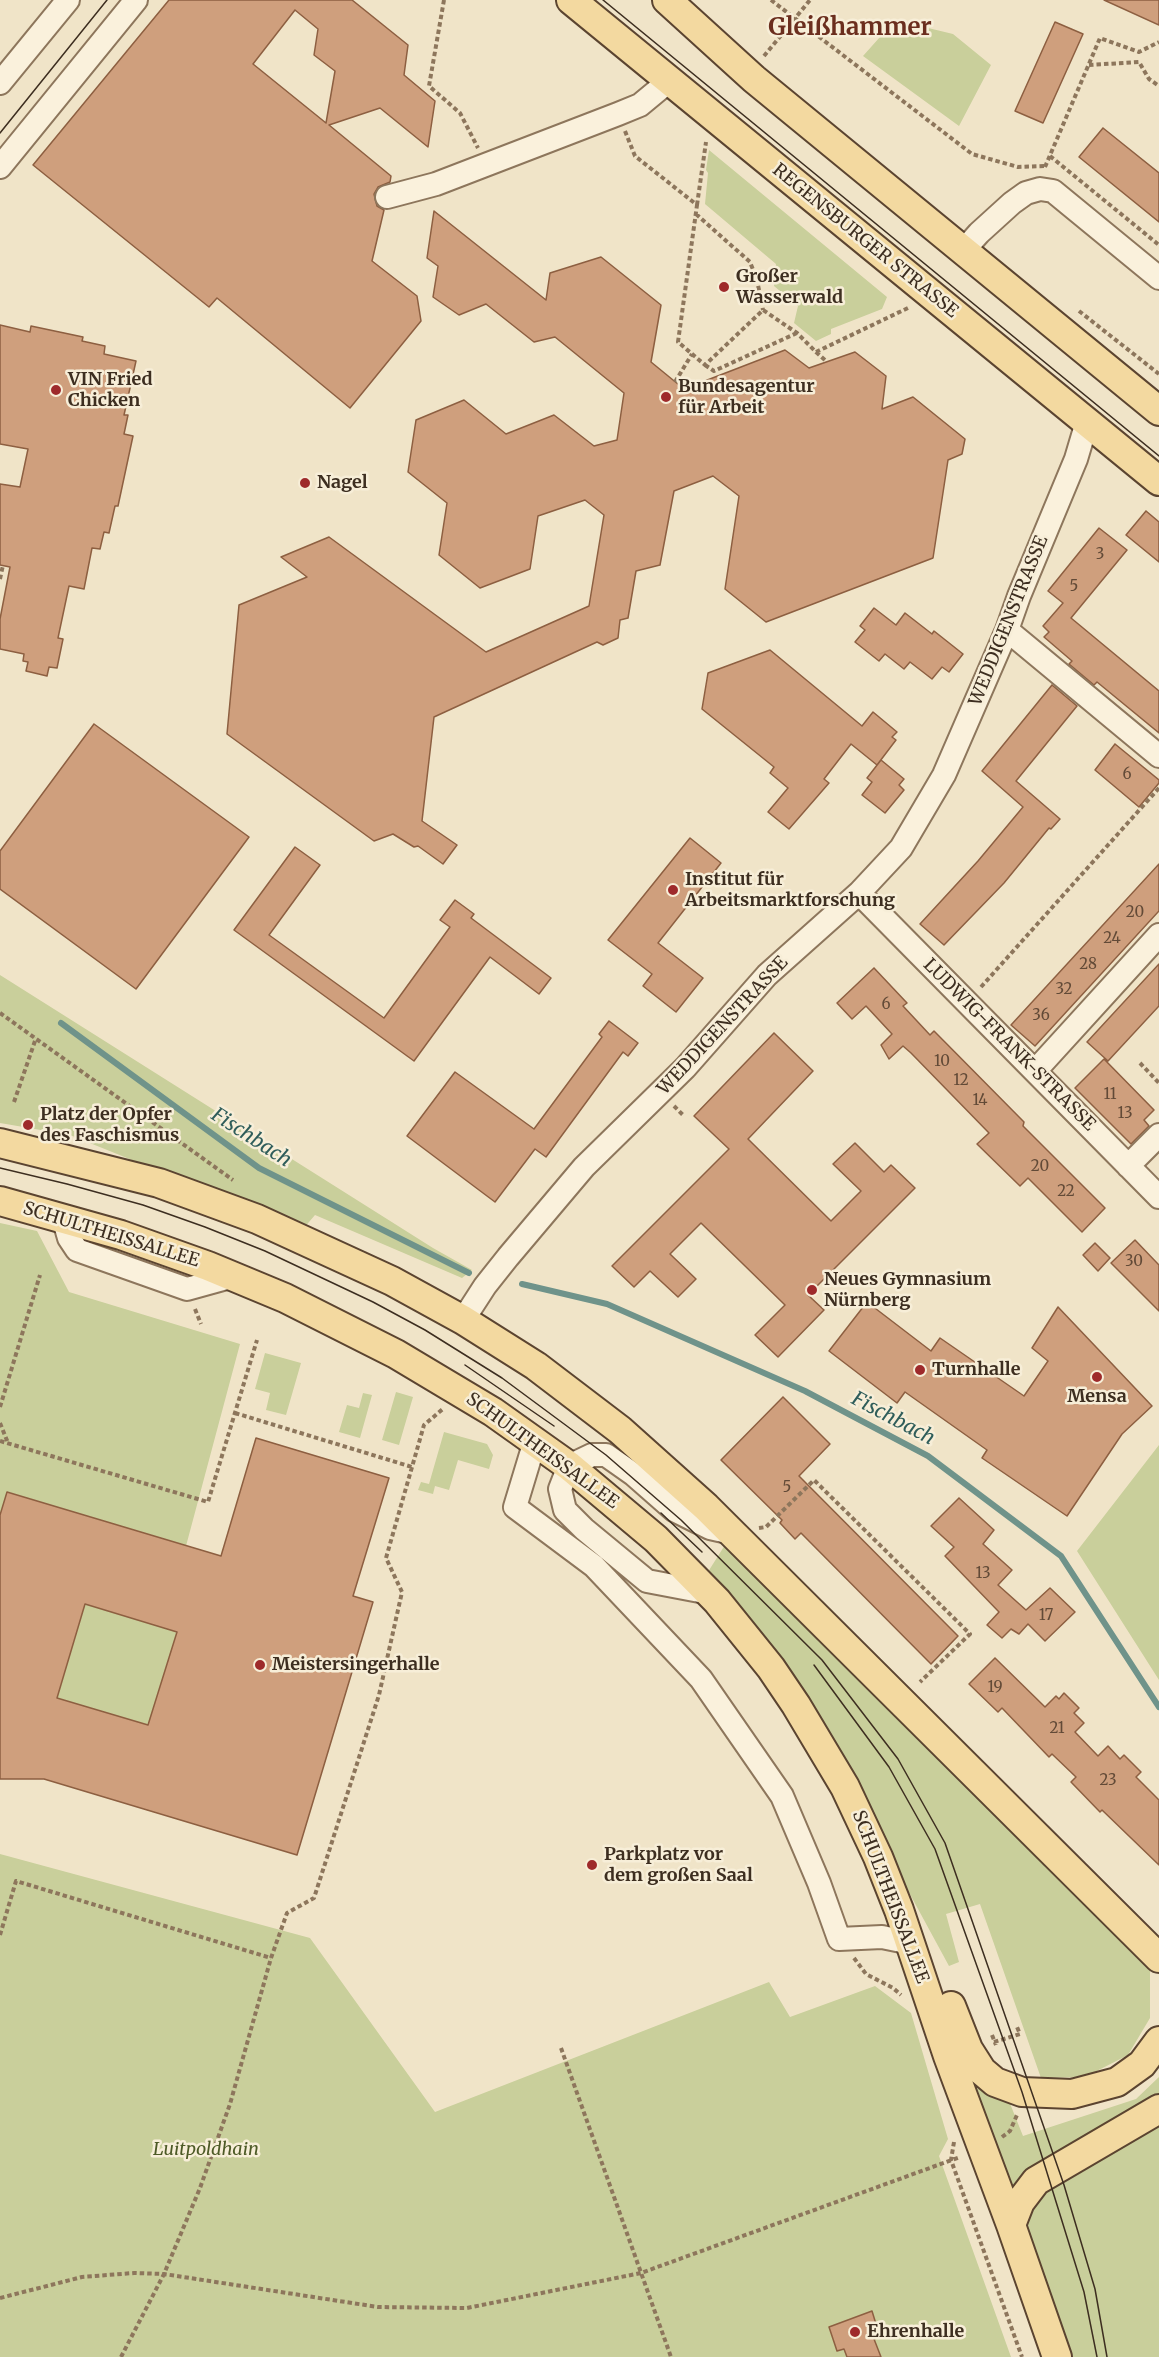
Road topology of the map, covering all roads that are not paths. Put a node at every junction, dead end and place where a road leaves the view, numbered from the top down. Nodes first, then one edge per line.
1 (68, 0) edge
2 (136, 0) edge
3 (571, 0) edge
4 (667, 0) edge
5 (669, 81) junction
6 (0, 83) edge
7 (0, 167) edge
8 (387, 197) dead end
9 (963, 251) junction
10 (1159, 278) edge
11 (1159, 411) edge
12 (1087, 422) junction
13 (1159, 481) edge
14 (1007, 630) junction
15 (1159, 756) edge
16 (859, 893) junction
17 (1159, 935) edge
18 (1035, 1071) junction
19 (1159, 1135) edge
20 (0, 1143) edge
21 (1128, 1166) junction
22 (1159, 1197) edge
23 (0, 1201) edge
24 (463, 1320) junction
25 (535, 1441) junction
26 (569, 1466) junction
27 (733, 1533) junction
28 (710, 1593) junction
29 (911, 1943) junction
30 (1159, 1958) edge
31 (921, 1974) junction
32 (1159, 2041) edge
33 (1159, 2109) edge
34 (1011, 2225) junction
35 (1057, 2357) edge

1 - 6 street
2 - 7 street
3 - 5 main road, REGENSBURGER STRASSE
4 - 9 main road
5 - 8 street
5 - 12 main road, REGENSBURGER STRASSE
9 - 10 street
9 - 11 main road
12 - 13 main road, REGENSBURGER STRASSE
12 - 14 street, WEDDIGENSTRASSE
14 - 15 street
14 - 16 street, WEDDIGENSTRASSE
16 - 18 street, LUDWIG-FRANK-STRASSE
16 - 24 street, WEDDIGENSTRASSE
17 - 18 street
18 - 21 street, LUDWIG-FRANK-STRASSE
19 - 21 street
20 - 24 main road
21 - 22 street, LUDWIG-FRANK-STRASSE
23 - 25 main road, SCHULTHEISSALLEE
24 - 27 main road
25 - 26 main road, SCHULTHEISSALLEE
25 - 29 street
26 - 27 street
26 - 28 main road, SCHULTHEISSALLEE
26 - 28 street
27 - 30 main road
28 - 29 main road, SCHULTHEISSALLEE
29 - 31 main road, SCHULTHEISSALLEE
31 - 32 main road
31 - 34 main road, SCHULTHEISSALLEE
33 - 34 main road
34 - 35 main road, SCHULTHEISSALLEE

